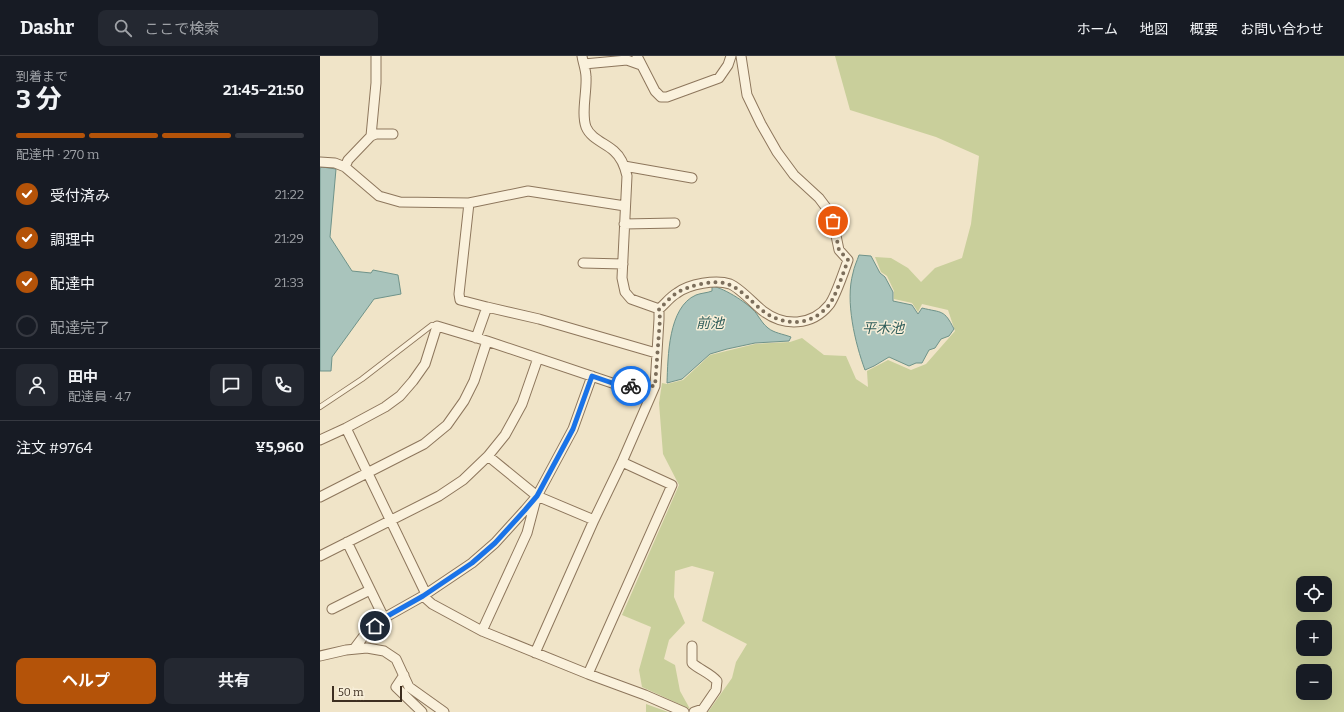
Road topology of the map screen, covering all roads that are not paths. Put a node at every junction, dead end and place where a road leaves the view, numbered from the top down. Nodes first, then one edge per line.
1 (376, 56) edge
2 (637, 56) edge
3 (730, 56) edge
4 (741, 56) edge
5 (583, 60) edge
6 (642, 65) junction
7 (393, 134) dead end
8 (371, 136) junction
9 (320, 162) edge
10 (624, 166) junction
11 (345, 167) junction
12 (692, 178) dead end
13 (469, 203) junction
14 (625, 206) junction
15 (675, 223) dead end
16 (624, 224) junction
17 (583, 263) dead end
18 (623, 264) junction
19 (487, 307) junction
20 (659, 309) junction
21 (437, 326) junction
22 (476, 338) junction
23 (487, 341) junction
24 (656, 353) junction
25 (538, 358) junction
26 (592, 376) junction
27 (655, 386) junction
28 (320, 407) edge
29 (346, 428) junction
30 (320, 440) edge
31 (488, 456) junction
32 (622, 462) junction
33 (368, 473) junction
34 (320, 496) edge
35 (537, 496) junction
36 (390, 520) junction
37 (594, 520) junction
38 (347, 542) junction
39 (320, 556) edge
40 (370, 590) junction
41 (425, 595) junction
42 (332, 609) dead end
43 (384, 618) junction
44 (482, 631) junction
45 (692, 646) dead end
46 (354, 649) junction
47 (535, 653) junction
48 (320, 656) edge
49 (588, 674) junction
50 (404, 675) junction
51 (422, 712) edge
52 (444, 712) edge
53 (684, 712) edge
54 (694, 712) edge

1 - 8 street
2 - 6 street
3 - 6 street
4 - 20 street
5 - 6 street
5 - 10 street
7 - 8 street
8 - 11 street
9 - 11 street
10 - 12 street
10 - 14 street
11 - 13 street
13 - 14 street
13 - 19 street
14 - 16 street
15 - 16 street
16 - 18 street
17 - 18 street
18 - 20 street
19 - 22 street
19 - 24 street
20 - 24 street
21 - 22 street
21 - 28 lane
21 - 29 street
22 - 23 street
23 - 25 street
23 - 33 street
24 - 27 street
25 - 26 street
25 - 31 street
26 - 27 street
26 - 35 street
27 - 32 street
29 - 30 street
29 - 33 street
31 - 35 street
31 - 36 street
32 - 37 street
32 - 49 street
33 - 34 street
33 - 36 street
35 - 37 street
35 - 41 street
35 - 44 street
36 - 38 street
36 - 41 street
37 - 47 street
38 - 39 street
38 - 40 street
40 - 42 street
40 - 43 street
41 - 43 street
41 - 44 street
43 - 46 street
44 - 47 street
45 - 54 street
46 - 48 street
46 - 50 street
47 - 49 street
49 - 53 street
50 - 51 street
50 - 52 street

